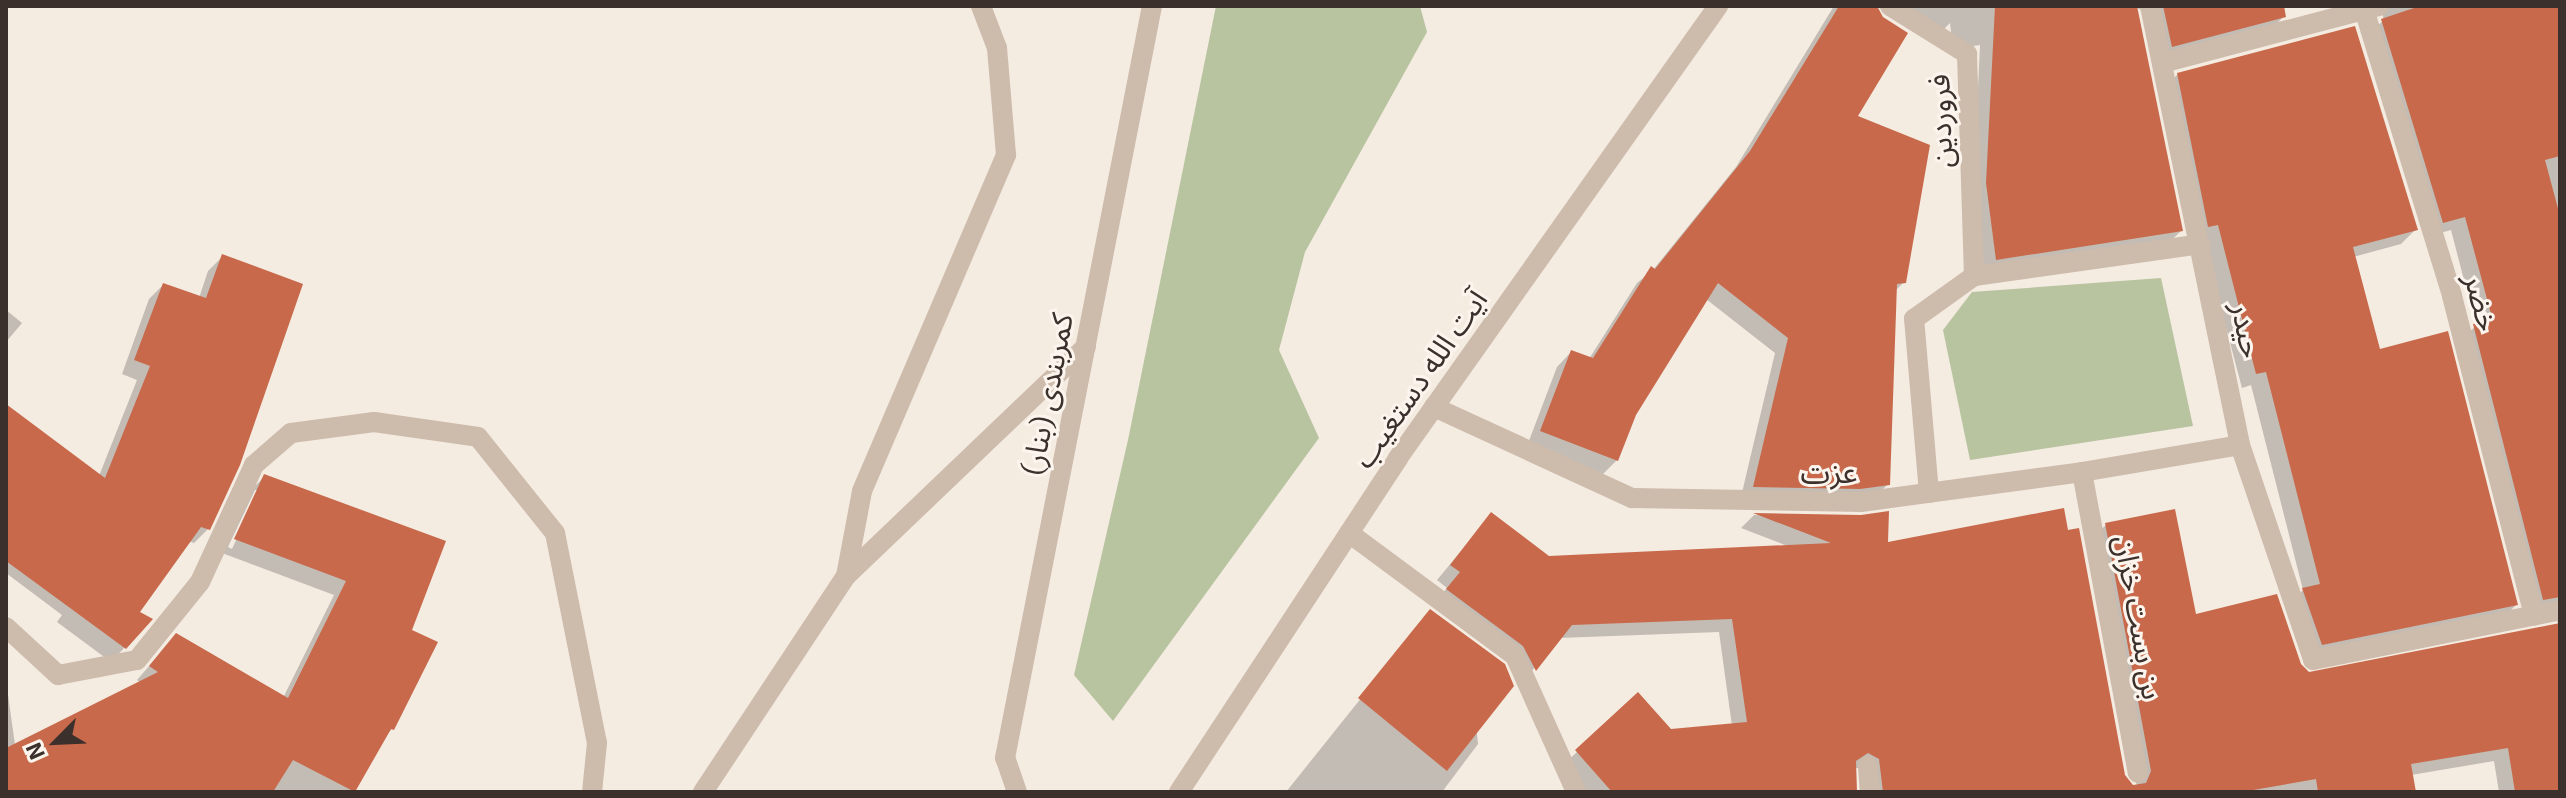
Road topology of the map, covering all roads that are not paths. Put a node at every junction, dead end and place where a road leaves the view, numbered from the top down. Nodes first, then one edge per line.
1 (981, 6) edge
2 (1152, 6) edge
3 (1718, 6) edge
4 (1890, 6) edge
5 (2150, 6) edge
6 (2369, 8) edge
7 (2162, 63) junction
8 (2201, 244) junction
9 (1974, 276) junction
10 (1086, 347) junction
11 (1434, 407) junction
12 (2240, 445) junction
13 (2082, 472) junction
14 (1929, 493) junction
15 (1349, 533) junction
16 (846, 576) junction
17 (2560, 610) edge
18 (2534, 616) junction
19 (6, 627) edge
20 (1868, 766) dead end
21 (2138, 773) dead end
22 (592, 792) edge
23 (703, 792) edge
24 (1017, 792) edge
25 (1179, 792) edge
26 (1576, 792) edge
27 (1870, 792) edge

1 - 16 street
2 - 10 street, کمربندی (بنار)
3 - 11 street, آیت الله دستغیب
4 - 9 street, فروردین
5 - 7 street, حیدر
6 - 7 street
6 - 18 street, خضر
7 - 8 street, حیدر
8 - 9 street
8 - 12 street, حیدر
9 - 14 street
10 - 16 street
10 - 24 street, کمربندی (بنار)
11 - 14 street, عزت
11 - 15 street, آیت الله دستغیب
12 - 13 street, عزت
12 - 18 street, حیدر
13 - 14 street, عزت
13 - 21 street, بن بست خزان
15 - 25 street, آیت الله دستغیب
15 - 26 street
16 - 23 street
17 - 18 street
19 - 22 street
20 - 27 street

